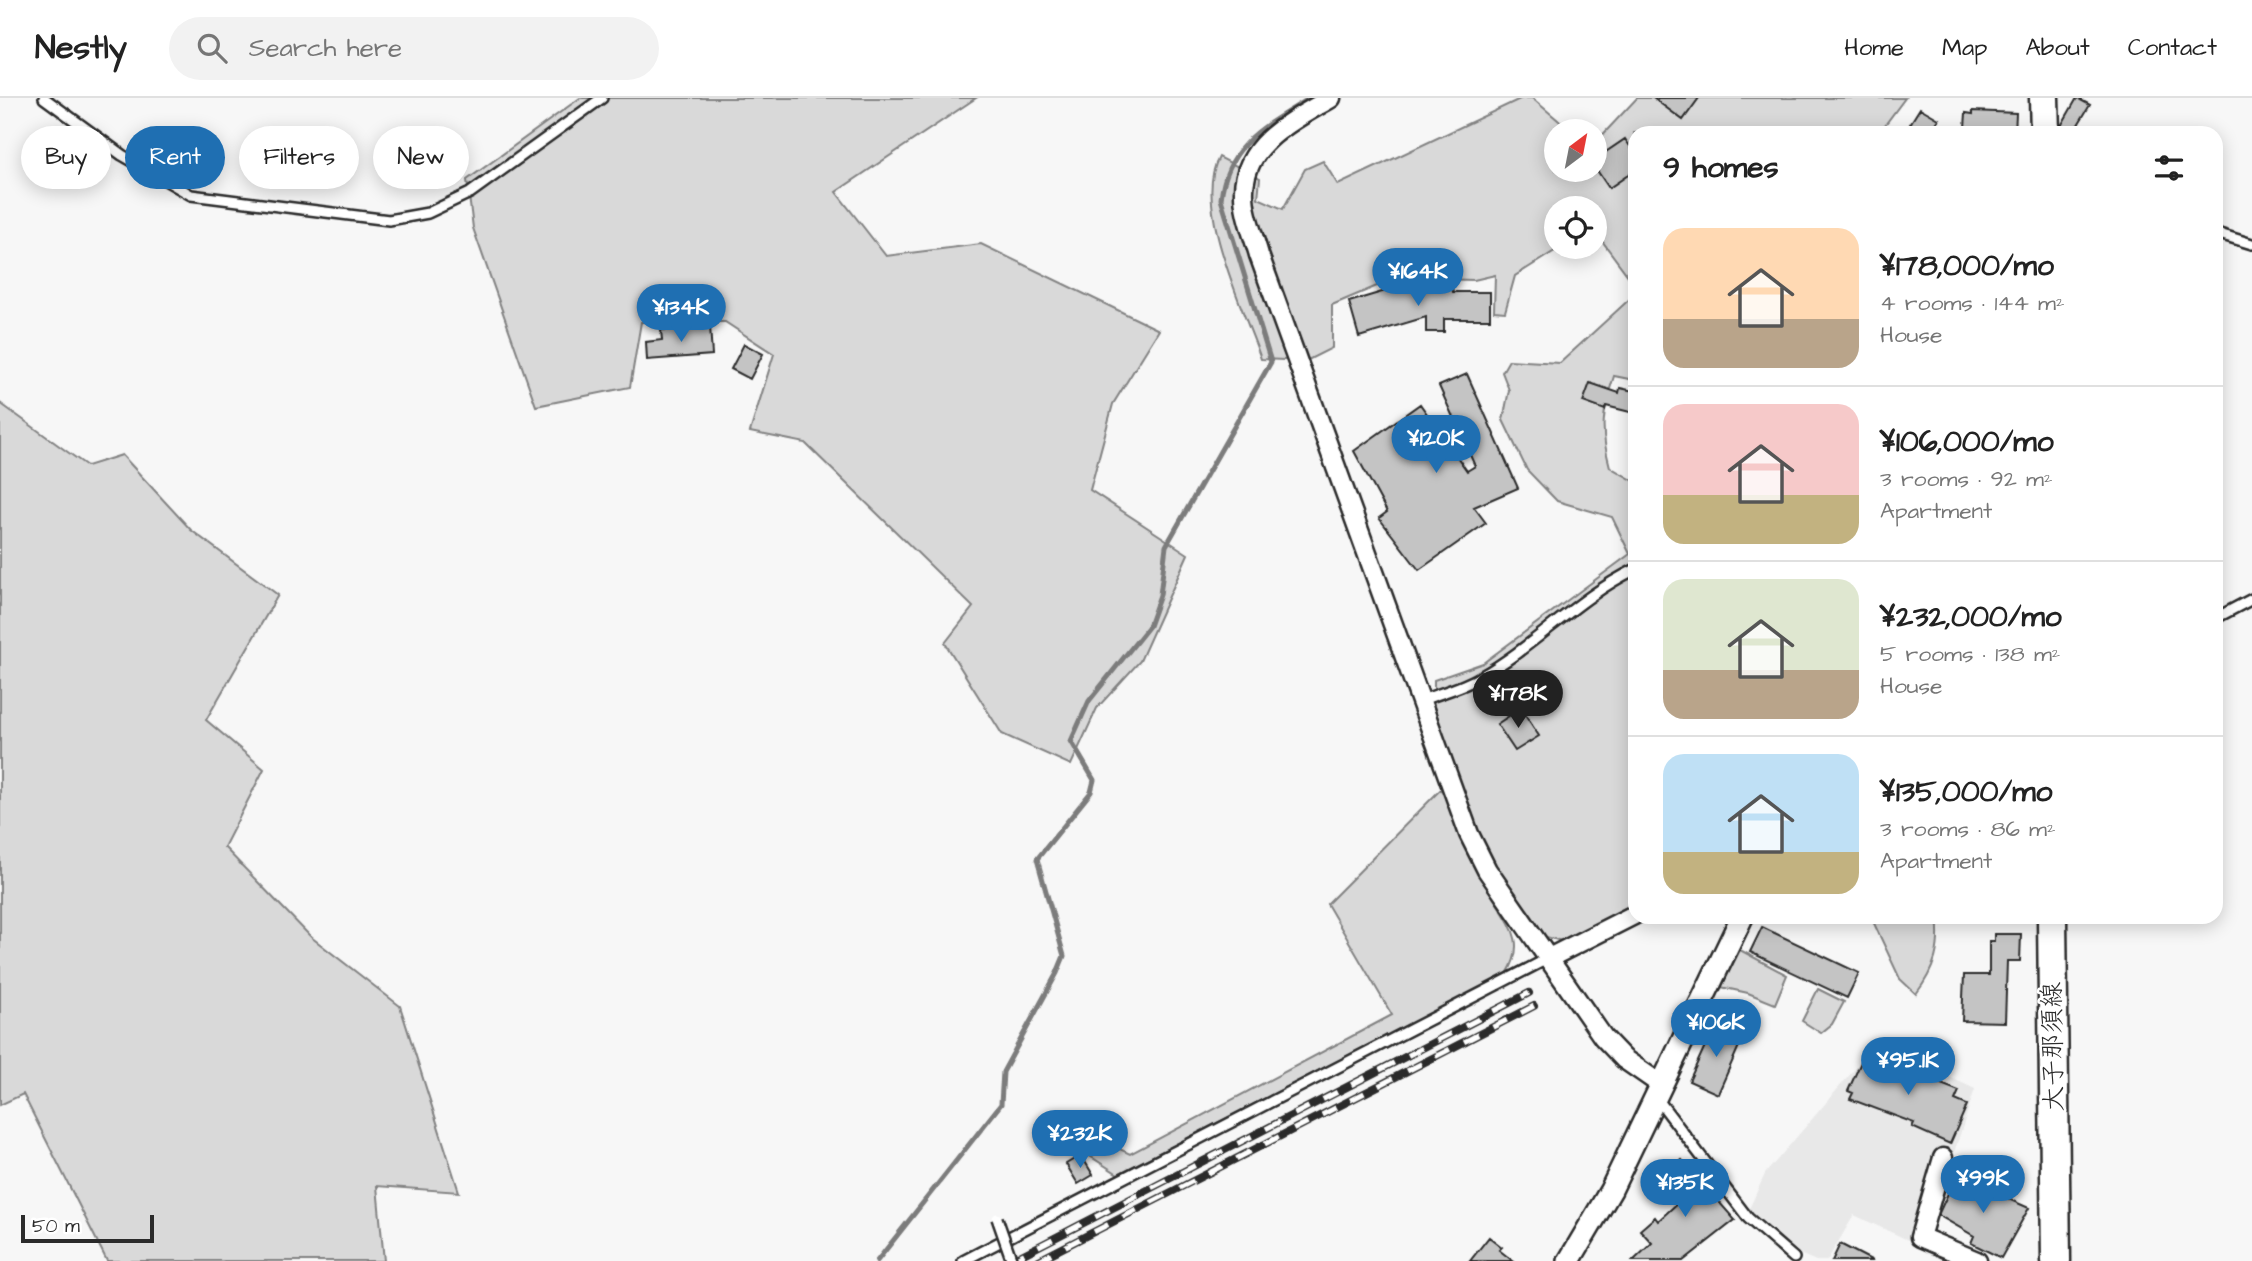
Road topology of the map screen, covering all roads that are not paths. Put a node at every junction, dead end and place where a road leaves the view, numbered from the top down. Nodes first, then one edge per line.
1 (44, 98) edge
2 (602, 98) edge
3 (1331, 98) edge
4 (2044, 98) edge
5 (2045, 126) edge
6 (2223, 235) edge
7 (2252, 244) edge
8 (1628, 574) edge
9 (2252, 599) edge
10 (2223, 614) edge
11 (1420, 701) junction
12 (1628, 918) edge
13 (1739, 924) edge
14 (2052, 924) edge
15 (1547, 959) junction
16 (1657, 1090) junction
17 (1943, 1158) dead end
18 (997, 1218) dead end
19 (1794, 1258) dead end
20 (963, 1261) edge
21 (1012, 1261) edge
22 (1569, 1261) edge
23 (1977, 1261) edge
24 (2056, 1261) edge

1 - 2 lane
3 - 11 street
4 - 5 main road
6 - 7 lane
8 - 11 lane
9 - 10 lane
11 - 15 street
12 - 15 street
13 - 16 street
14 - 24 main road, 大子那須線
15 - 16 street
15 - 20 lane
16 - 19 lane
16 - 22 street
17 - 23 street
18 - 21 lane, bridge

